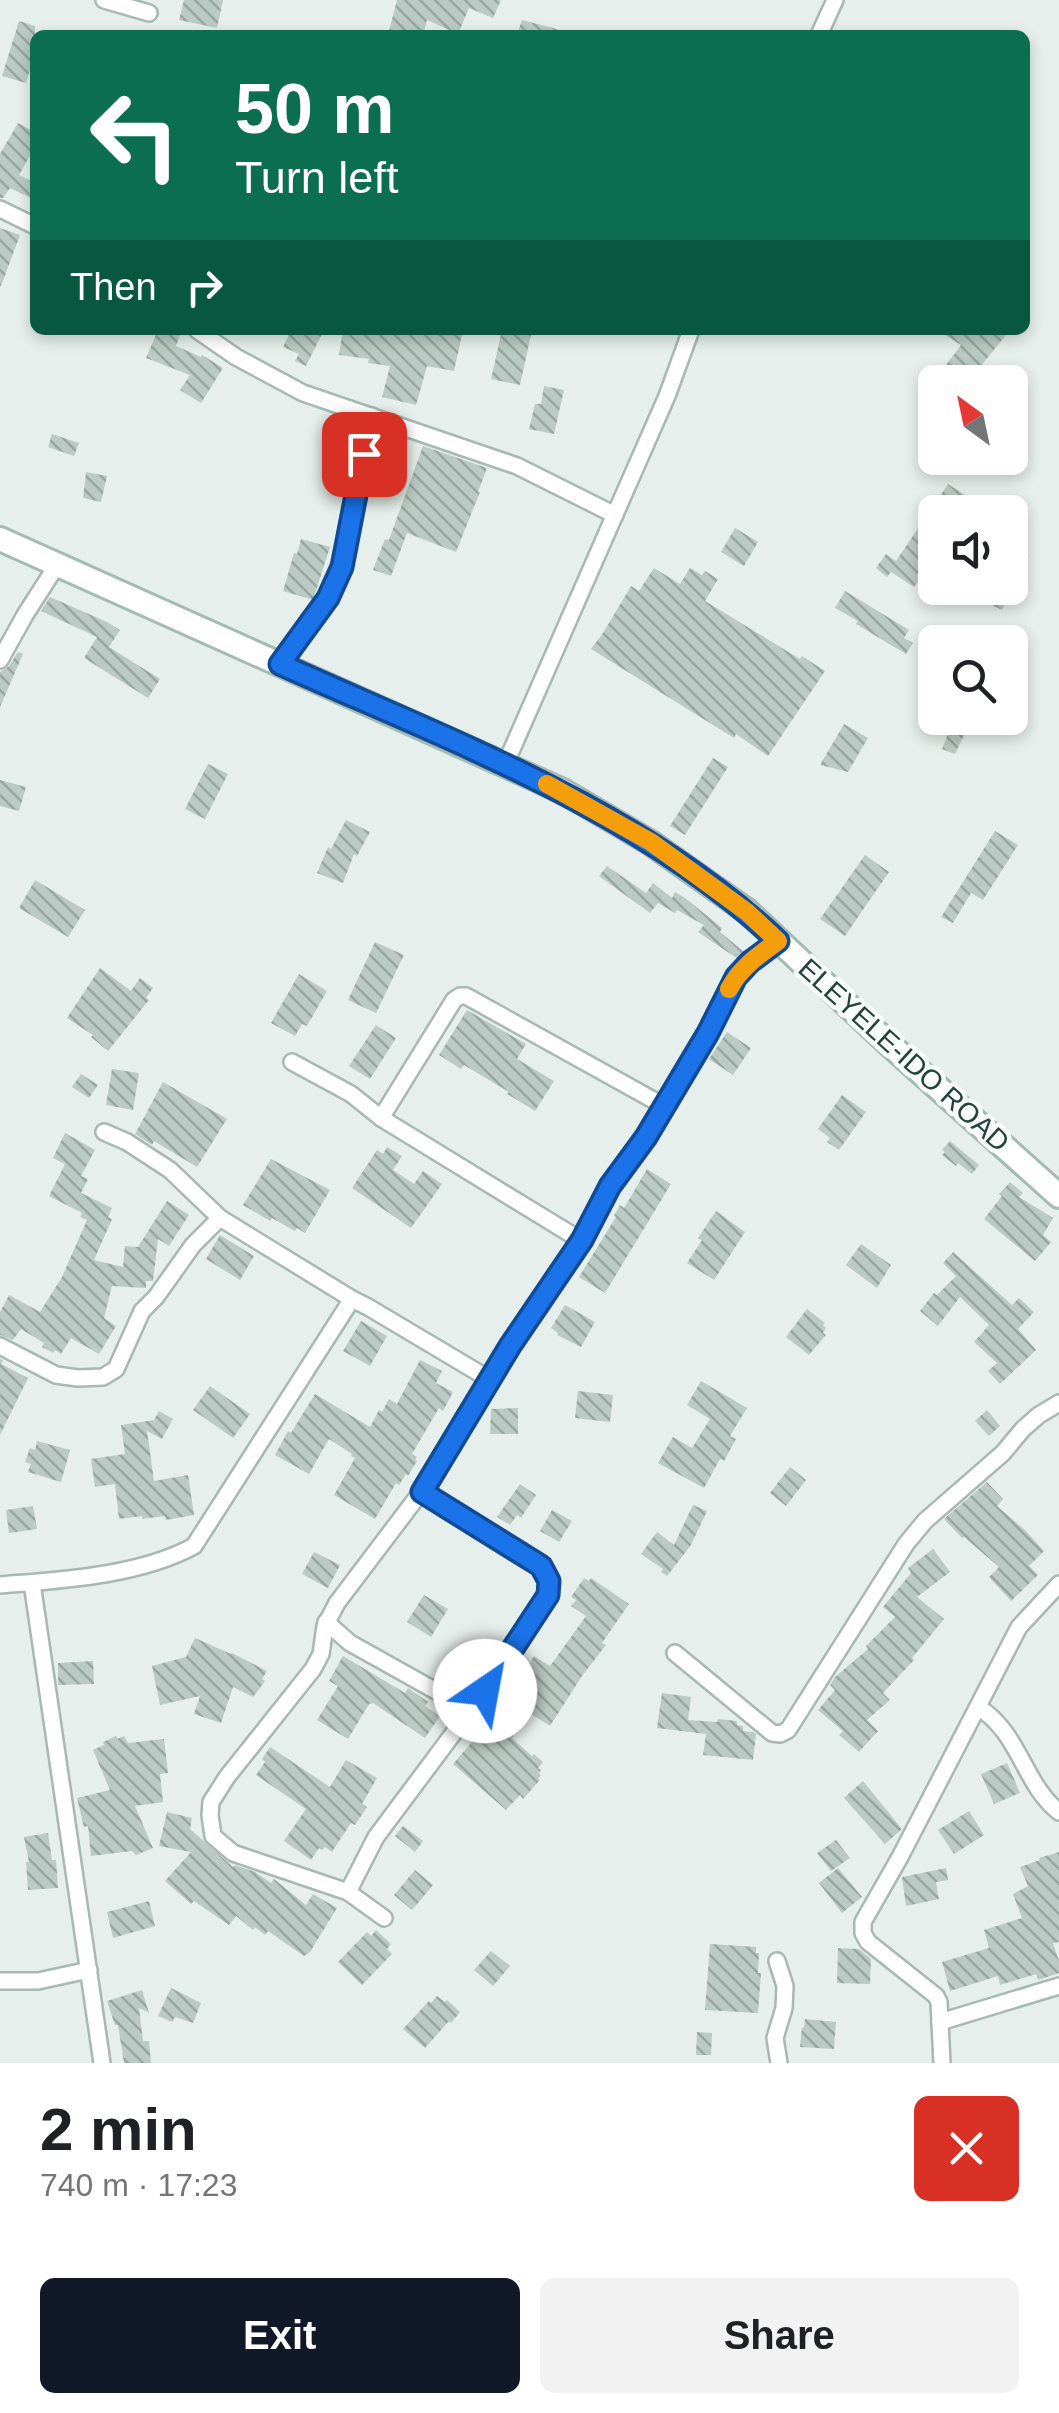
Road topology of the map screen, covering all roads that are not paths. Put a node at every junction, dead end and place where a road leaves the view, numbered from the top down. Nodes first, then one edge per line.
1 (104, 0) edge
2 (835, 0) edge
3 (149, 13) dead end
4 (821, 30) edge
5 (0, 209) edge
6 (30, 224) edge
7 (204, 335) edge
8 (689, 335) edge
9 (372, 416) junction
10 (615, 515) junction
11 (0, 538) edge
12 (57, 565) junction
13 (0, 660) edge
14 (280, 664) junction
15 (506, 766) junction
16 (778, 941) junction
17 (292, 1062) dead end
18 (664, 1106) junction
19 (381, 1118) junction
20 (104, 1132) dead end
21 (1059, 1196) edge
22 (220, 1218) junction
23 (582, 1240) junction
24 (352, 1299) junction
25 (0, 1346) edge
26 (489, 1380) junction
27 (1059, 1403) edge
28 (422, 1492) junction
29 (32, 1582) junction
30 (1059, 1584) edge
31 (0, 1585) edge
32 (326, 1622) junction
33 (675, 1653) dead end
34 (978, 1706) junction
35 (470, 1710) junction
36 (1059, 1812) edge
37 (348, 1892) junction
38 (384, 1918) dead end
39 (777, 1961) dead end
40 (89, 1970) junction
41 (0, 1981) edge
42 (1059, 1986) edge
43 (940, 2022) junction
44 (102, 2063) edge
45 (779, 2063) edge
46 (942, 2063) edge

1 - 3 street
2 - 4 street
5 - 6 street
7 - 9 street
8 - 10 street
9 - 10 street
9 - 14 street
10 - 15 street
11 - 12 main road, ELEYELE-IDO ROAD
12 - 13 street
12 - 14 main road, ELEYELE-IDO ROAD
14 - 15 main road, ELEYELE-IDO ROAD
15 - 16 main road, ELEYELE-IDO ROAD
16 - 18 street
16 - 21 main road, ELEYELE-IDO ROAD
17 - 19 street
18 - 19 street
18 - 23 street
19 - 23 street
20 - 22 street
22 - 24 street
22 - 25 street
23 - 26 street
24 - 26 street
24 - 29 street
26 - 28 street
27 - 33 street
28 - 32 street
28 - 35 street
29 - 31 street
29 - 40 street
30 - 34 street
32 - 35 street
32 - 37 street
34 - 36 street
34 - 43 street
35 - 37 street
37 - 38 street
39 - 45 street
40 - 41 street
40 - 44 street
42 - 43 street
43 - 46 street

